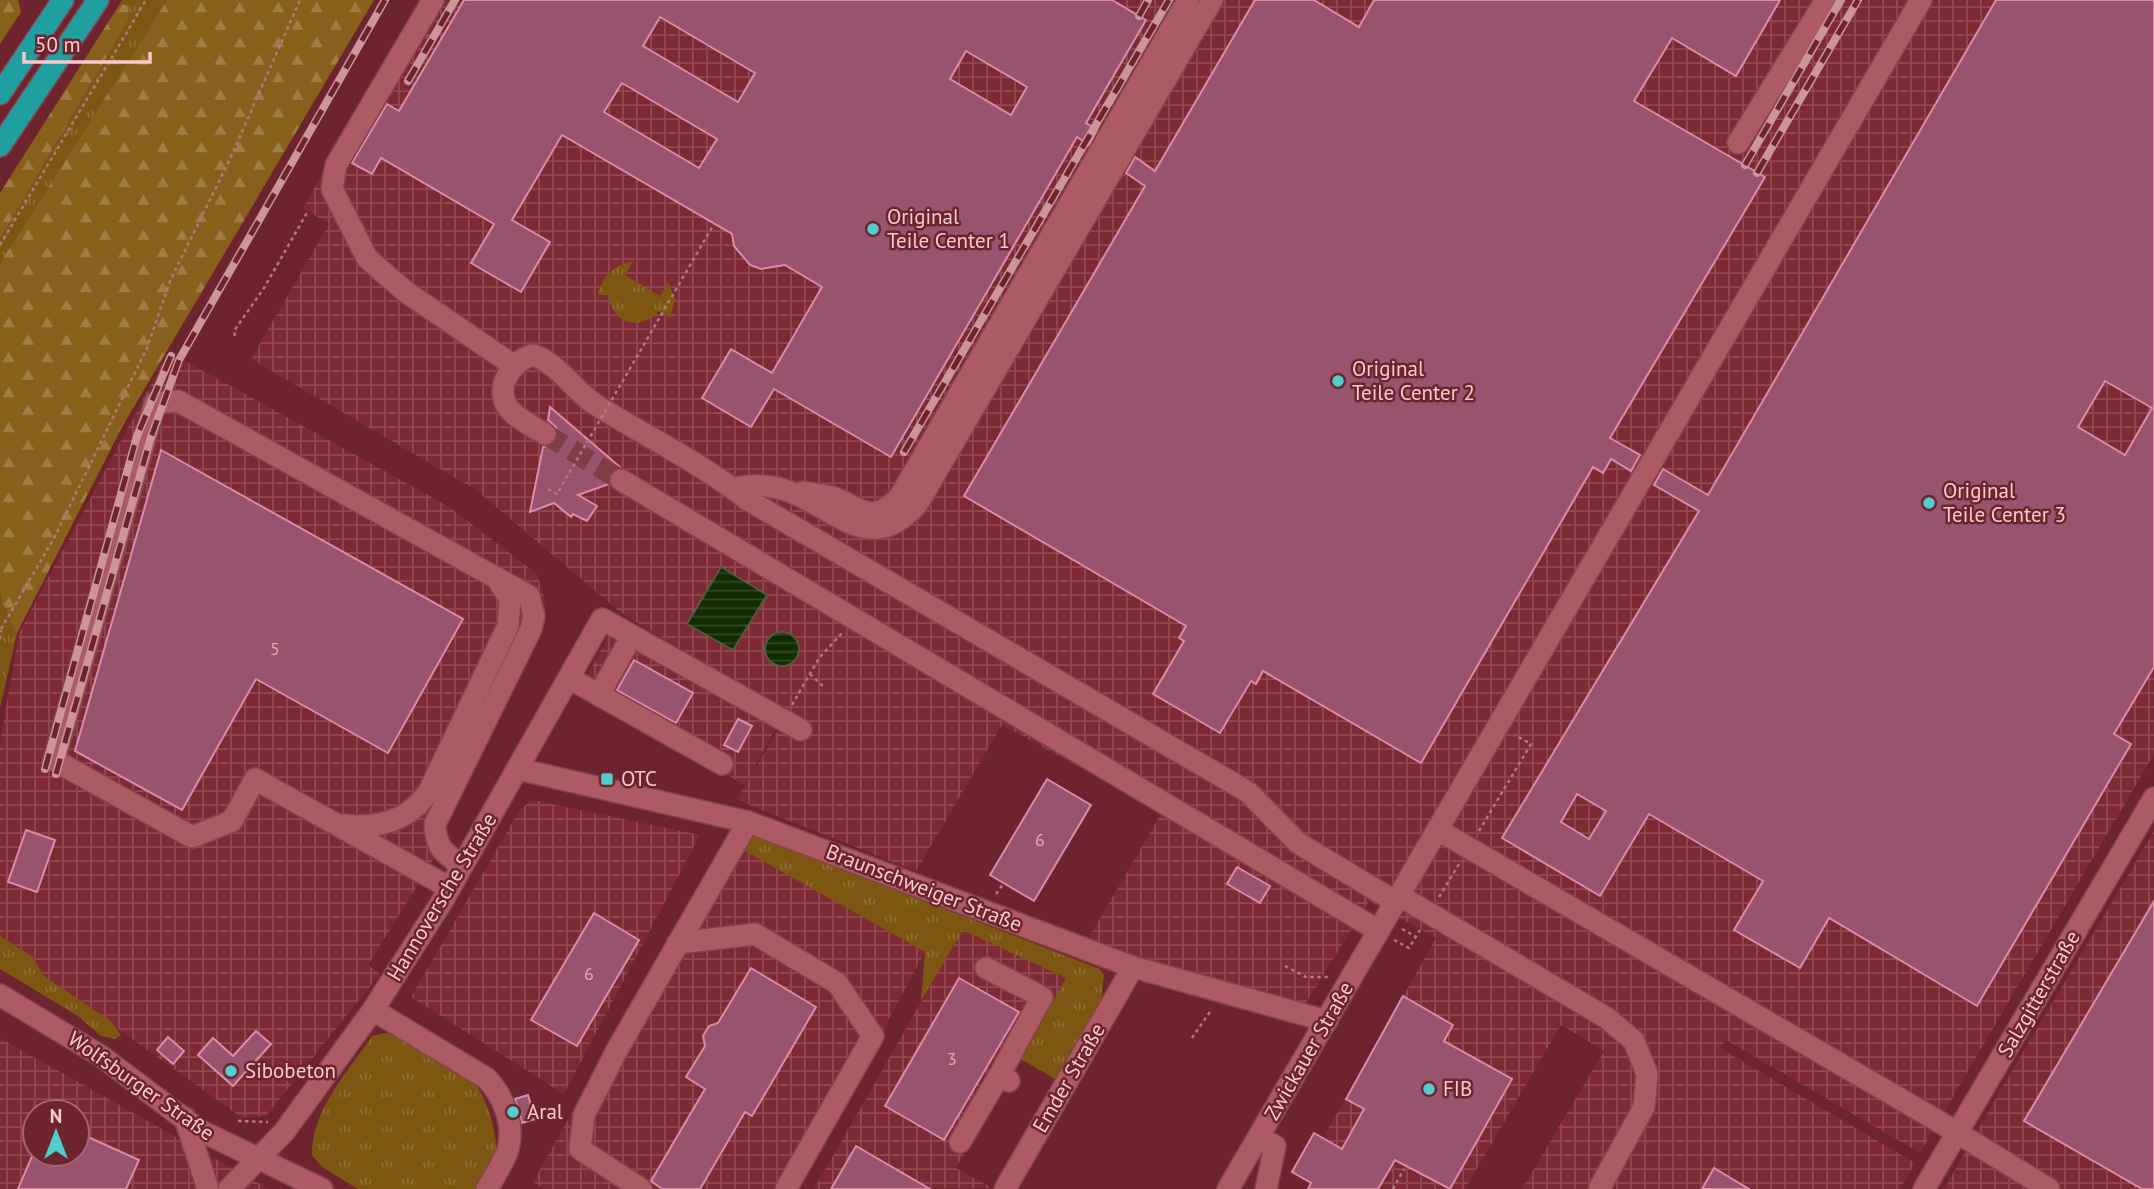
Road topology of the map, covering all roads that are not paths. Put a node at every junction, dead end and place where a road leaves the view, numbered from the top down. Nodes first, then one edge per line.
1 (63, 0) edge
2 (99, 0) edge
3 (433, 0) edge
4 (1188, 0) edge
5 (1212, 0) edge
6 (1826, 0) edge
7 (1921, 0) edge
8 (1158, 52) junction
9 (0, 94) edge
10 (1154, 99) junction
11 (1738, 143) dead end
12 (0, 146) edge
13 (513, 365) junction
14 (545, 434) tunnel mouth
15 (621, 480) tunnel mouth
16 (733, 488) junction
17 (783, 489) junction
18 (495, 576) junction
19 (625, 648) dead end
20 (569, 678) junction
21 (599, 695) junction
22 (792, 725) road end
23 (722, 764) dead end
24 (517, 769) junction
25 (2154, 798) edge
26 (748, 822) junction
27 (335, 824) junction
28 (1438, 830) junction
29 (462, 866) junction
30 (450, 888) junction
31 (1391, 910) junction
32 (678, 943) junction
33 (1133, 967) junction
34 (986, 968) dead end
35 (0, 995) edge
36 (373, 1010) junction
37 (1327, 1021) junction
38 (185, 1118) junction
39 (1956, 1134) junction
40 (1259, 1137) junction
41 (960, 1142) dead end
42 (259, 1159) junction
43 (208, 1189) edge
44 (229, 1189) edge
45 (323, 1189) edge
46 (487, 1189) edge
47 (641, 1189) edge
48 (786, 1189) edge
49 (1005, 1189) edge
50 (1228, 1189) edge
51 (1266, 1189) edge
52 (1599, 1189) edge
53 (1924, 1189) edge
54 (2049, 1189) edge

1 - 9 highway
2 - 12 highway
3 - 13 street
4 - 8 street
5 - 10 street
6 - 11 street
7 - 28 street, Zwickauer Straße
8 - 10 street
8 - 17 street
10 - 17 street
13 - 14 street
13 - 16 street
15 - 31 street
16 - 17 street
16 - 31 street
18 - 27 street
18 - 27 street
18 - 29 street
19 - 21 street
20 - 21 street
20 - 22 street, Hannoversche Straße
20 - 24 street, Hannoversche Straße
21 - 23 street
24 - 26 street, Braunschweiger Straße
24 - 29 street, Hannoversche Straße
25 - 39 street, Salzgitterstraße
26 - 32 street
26 - 33 street, Braunschweiger Straße
27 - 30 street
28 - 31 street, Zwickauer Straße
28 - 39 street
29 - 30 street, Hannoversche Straße
30 - 36 street, Hannoversche Straße
31 - 37 street, Zwickauer Straße
31 - 52 street
32 - 47 street
32 - 48 street
33 - 37 street, Braunschweiger Straße
33 - 49 street, Emder Straße
34 - 41 street
35 - 38 street, Wolfsburger Straße
36 - 42 street, Hannoversche Straße
36 - 46 street
37 - 40 street, Zwickauer Straße
38 - 42 street, Wolfsburger Straße
38 - 43 street
39 - 53 street, Salzgitterstraße
39 - 54 street
40 - 50 street, Zwickauer Straße
40 - 51 street
42 - 44 street, Hannoversche Straße
42 - 45 street, Wolfsburger Straße

